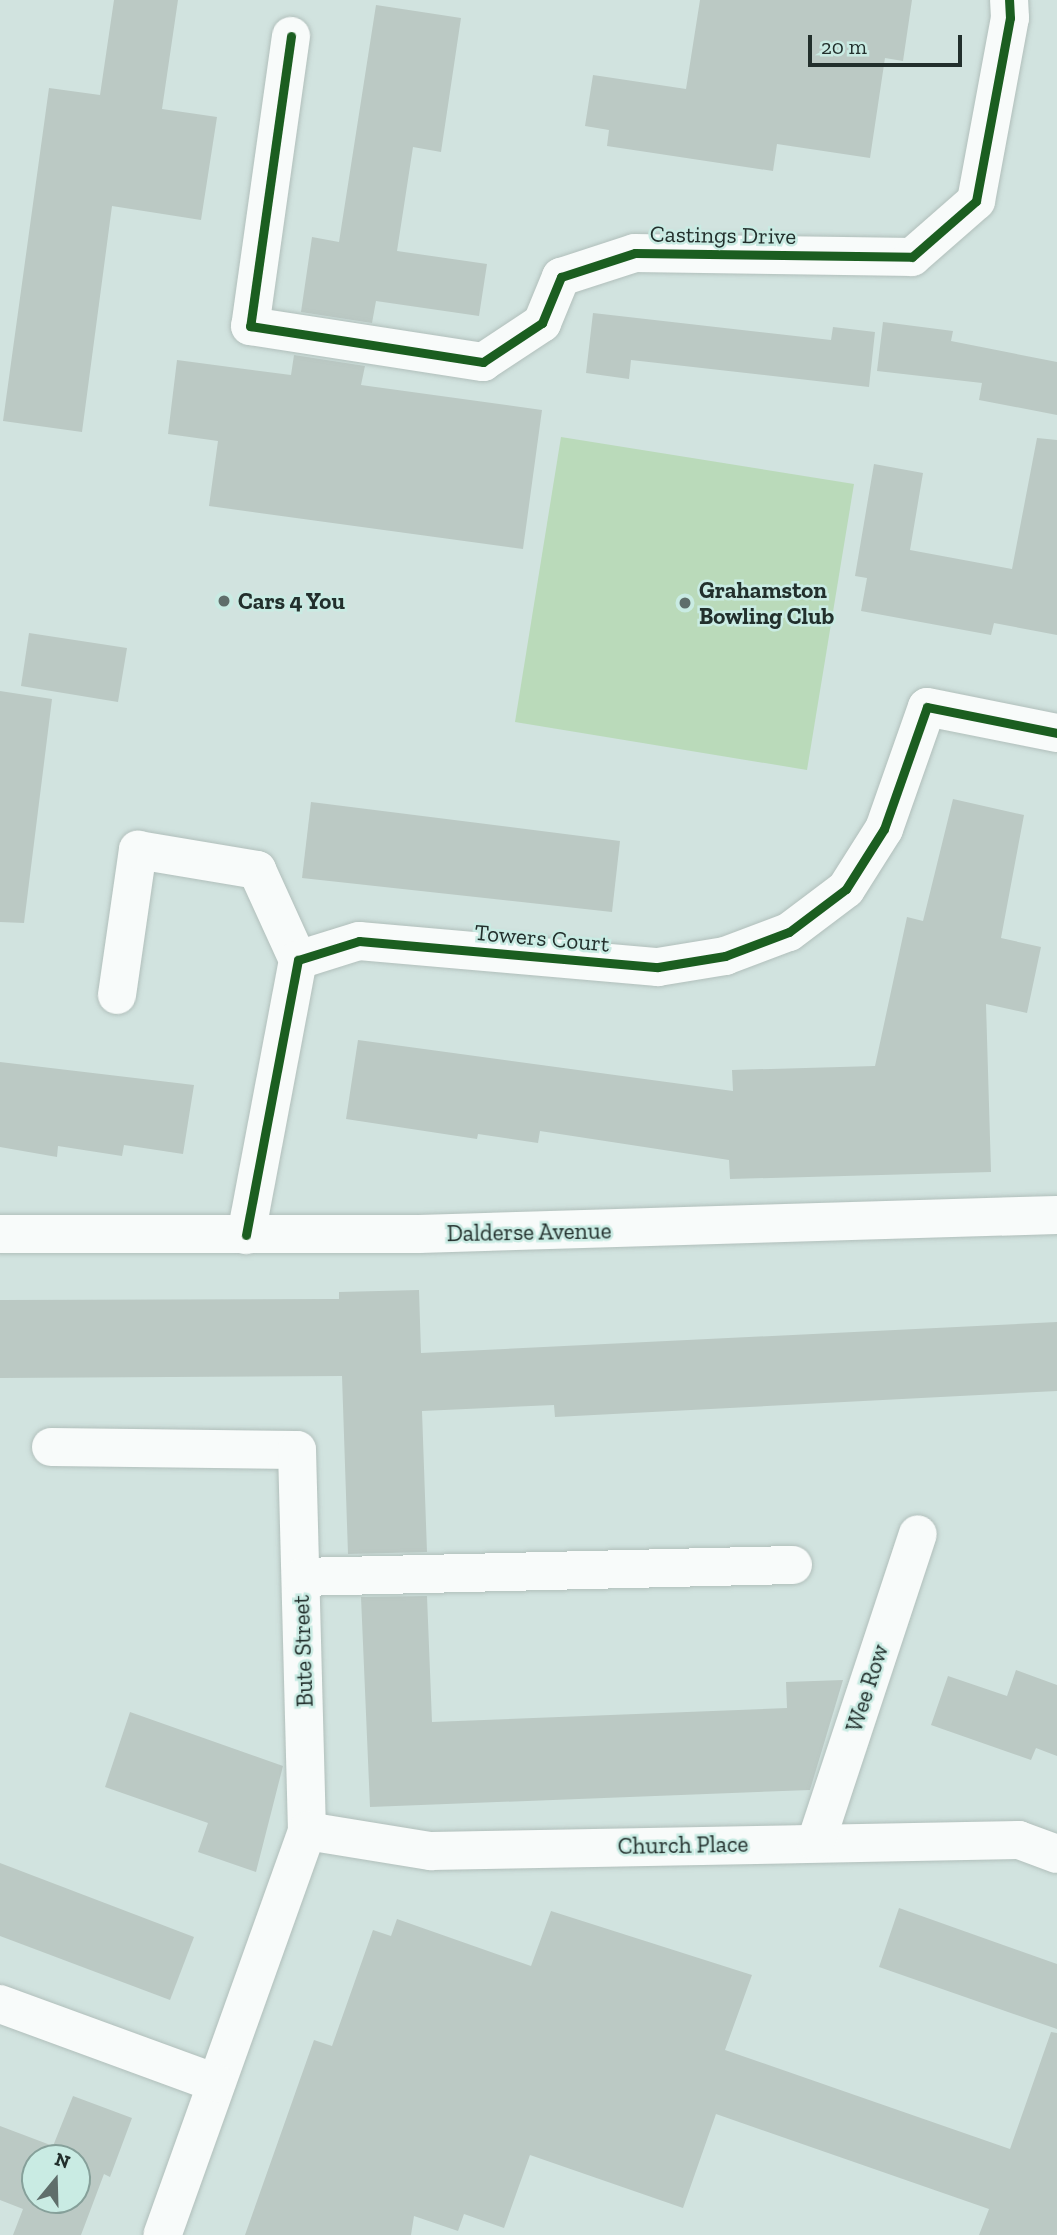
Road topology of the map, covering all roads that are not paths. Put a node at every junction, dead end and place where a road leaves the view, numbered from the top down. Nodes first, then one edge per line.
1 (1009, 0) edge
2 (291, 36) dead end
3 (1057, 733) edge
4 (298, 960) junction
5 (117, 995) dead end
6 (1057, 1215) edge
7 (0, 1234) edge
8 (246, 1236) junction
9 (51, 1447) dead end
10 (918, 1534) dead end
11 (793, 1565) dead end
12 (301, 1577) junction
13 (307, 1831) junction
14 (816, 1842) junction
15 (1057, 1854) edge
16 (0, 2004) edge
17 (216, 2083) junction
18 (162, 2235) edge

1 - 2 street, Castings Drive
3 - 4 street, Towers Court
4 - 5 street
4 - 8 street
6 - 8 street, Dalderse Avenue
7 - 8 street, Dalderse Avenue
9 - 12 street, Bute Street
10 - 14 street, Wee Row
11 - 12 street
12 - 13 street, Bute Street
13 - 14 street, Church Place
13 - 17 street, Bute Street
14 - 15 street, Church Place
16 - 17 street
17 - 18 street, Bute Street

